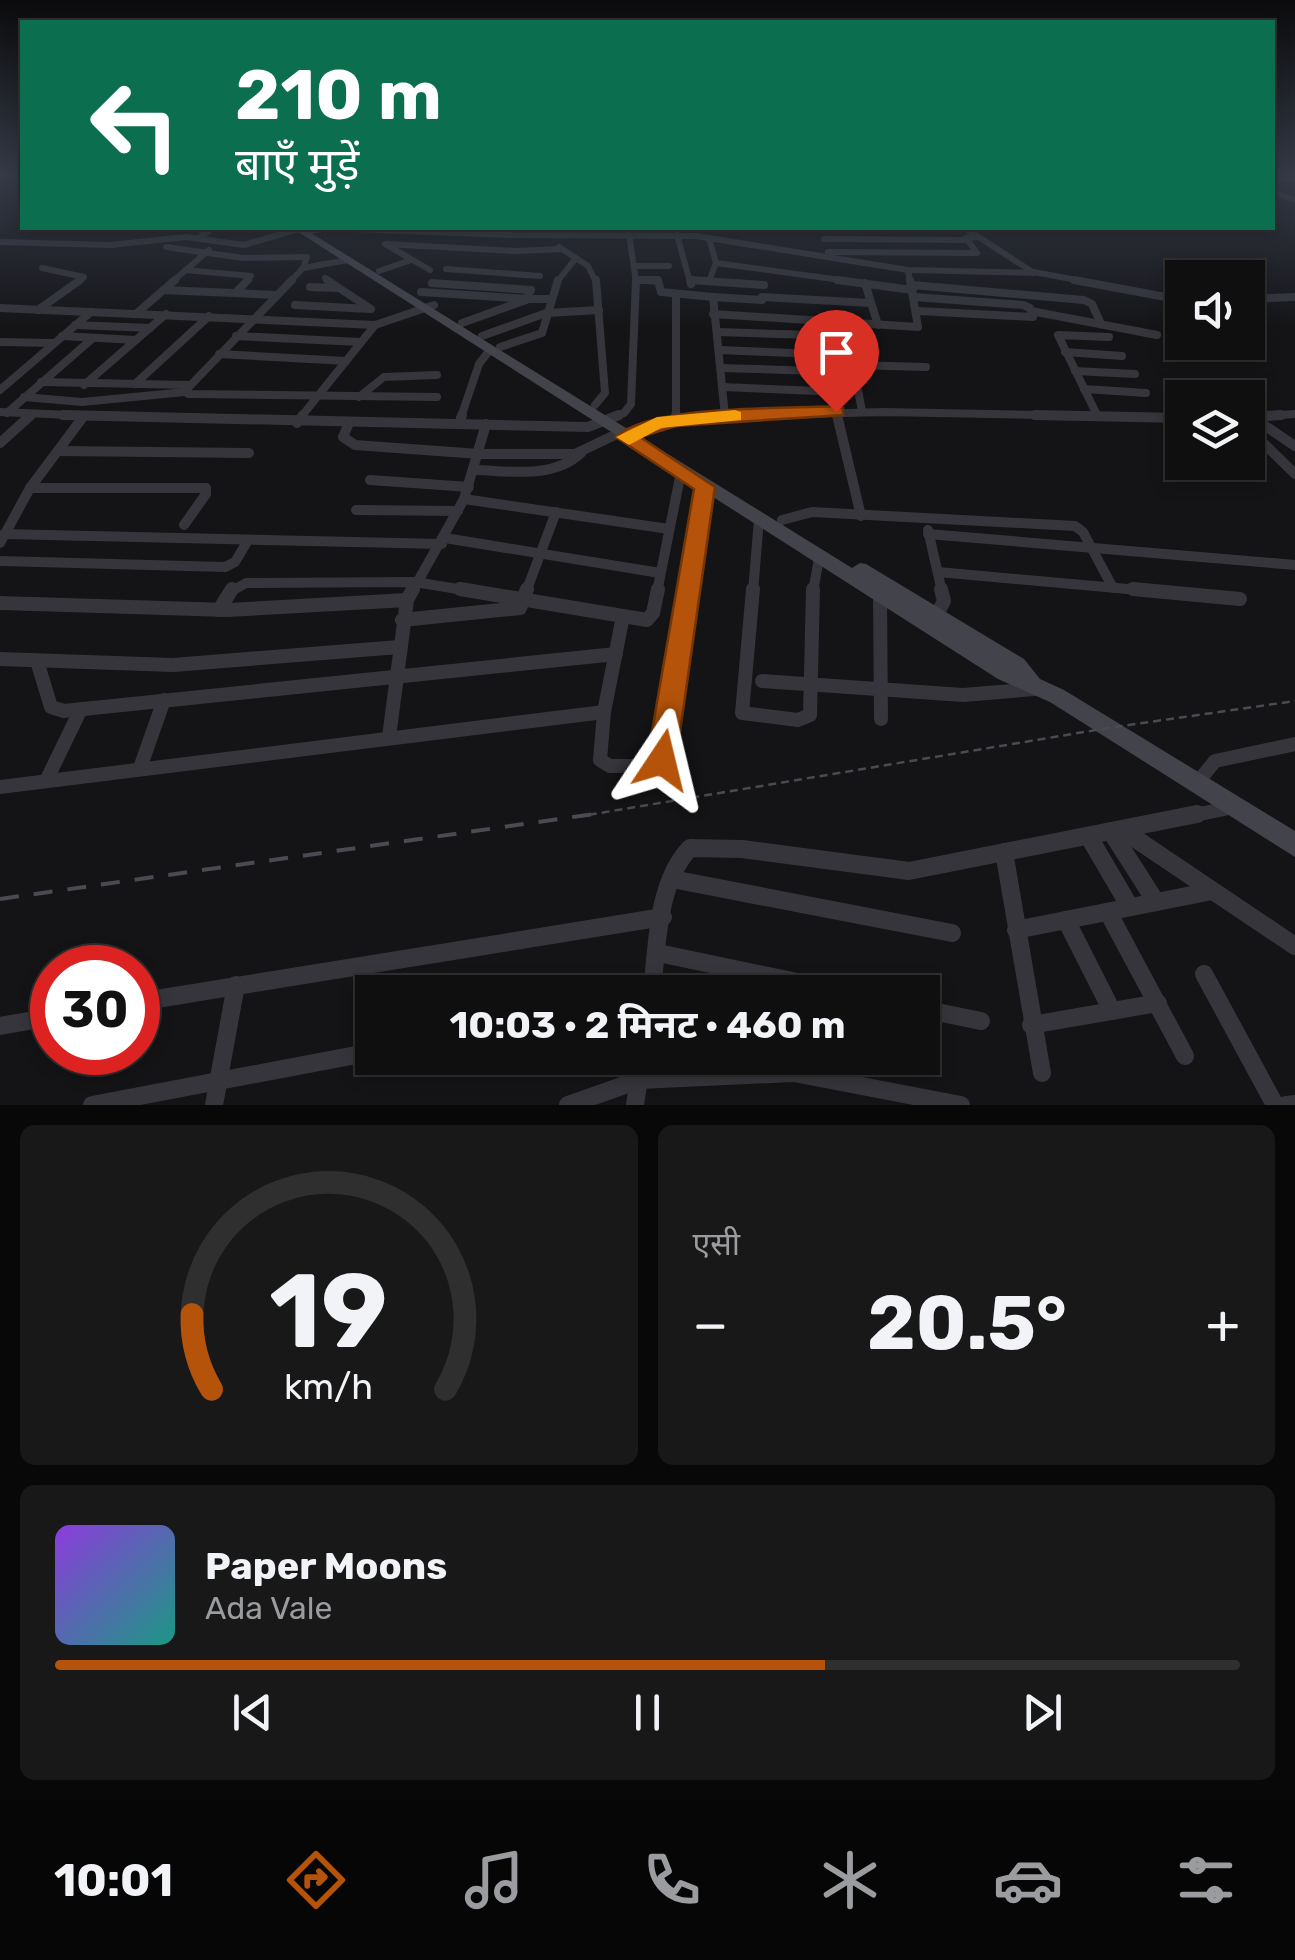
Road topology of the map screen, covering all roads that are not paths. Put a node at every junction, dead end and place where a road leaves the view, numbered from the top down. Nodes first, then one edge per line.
1 (168, 230) edge
2 (203, 230) edge
3 (301, 230) edge
4 (311, 230) edge
5 (312, 230) edge
6 (432, 230) edge
7 (462, 230) edge
8 (706, 230) edge
9 (826, 230) edge
10 (968, 230) edge
11 (513, 231) edge
12 (592, 231) edge
13 (636, 232) edge
14 (540, 233) edge
15 (677, 235) junction
16 (706, 237) junction
17 (198, 238) junction
18 (982, 238) junction
19 (824, 239) junction
20 (922, 240) junction
21 (966, 240) junction
22 (0, 242) edge
23 (218, 242) junction
24 (167, 243) junction
25 (469, 248) junction
26 (772, 248) junction
27 (562, 249) junction
28 (206, 253) junction
29 (925, 253) junction
30 (824, 255) junction
31 (576, 258) junction
32 (348, 260) junction
33 (411, 260) junction
34 (716, 264) junction
35 (634, 266) junction
36 (669, 266) dead end
37 (42, 268) dead end
38 (302, 268) junction
39 (765, 268) junction
40 (186, 270) junction
41 (430, 270) dead end
42 (446, 270) junction
43 (908, 270) junction
44 (379, 271) junction
45 (1034, 272) junction
46 (937, 273) junction
47 (978, 275) junction
48 (540, 276) dead end
49 (325, 278) dead end
50 (636, 280) junction
51 (690, 280) junction
52 (709, 281) junction
53 (432, 283) junction
54 (865, 284) junction
55 (764, 285) junction
56 (310, 287) dead end
57 (340, 288) junction
58 (163, 290) junction
59 (913, 290) junction
60 (984, 290) junction
61 (236, 293) junction
62 (676, 294) junction
63 (276, 295) junction
64 (694, 295) junction
65 (712, 297) junction
66 (1165, 297) edge
67 (1295, 297) edge
68 (762, 298) junction
69 (1265, 298) edge
70 (527, 299) junction
71 (551, 299) junction
72 (423, 300) junction
73 (870, 303) junction
74 (295, 305) dead end
75 (0, 308) edge
76 (370, 309) junction
77 (38, 310) junction
78 (599, 310) junction
79 (918, 311) junction
80 (1031, 311) junction
81 (91, 312) junction
82 (137, 313) junction
83 (546, 313) junction
84 (166, 314) junction
85 (714, 314) junction
86 (209, 316) junction
87 (252, 318) junction
88 (765, 318) junction
89 (386, 319) junction
90 (811, 321) junction
91 (462, 322) junction
92 (845, 323) junction
93 (1101, 324) junction
94 (75, 325) junction
95 (375, 325) junction
96 (878, 325) junction
97 (150, 328) junction
98 (718, 332) junction
99 (1157, 334) dead end
100 (62, 336) junction
101 (236, 336) junction
102 (812, 336) junction
103 (1108, 337) dead end
104 (93, 338) junction
105 (136, 340) junction
106 (0, 342) edge
107 (360, 342) junction
108 (54, 344) junction
109 (490, 344) junction
110 (719, 350) junction
111 (1065, 352) junction
112 (219, 354) junction
113 (1122, 356) dead end
114 (346, 361) junction
115 (816, 363) junction
116 (854, 365) junction
117 (926, 366) dead end
118 (720, 368) junction
119 (1075, 371) junction
120 (1136, 374) dead end
121 (437, 375) dead end
122 (41, 382) junction
123 (84, 384) junction
124 (136, 384) junction
125 (722, 387) junction
126 (188, 389) junction
127 (1084, 389) junction
128 (0, 390) edge
129 (819, 391) junction
130 (1146, 393) dead end
131 (24, 397) junction
132 (437, 397) dead end
133 (317, 398) junction
134 (358, 398) junction
135 (594, 405) junction
136 (862, 411) junction
137 (4, 412) edge
138 (822, 412) junction
139 (836, 412) junction
140 (1295, 414) edge
141 (31, 415) junction
142 (725, 416) junction
143 (1265, 416) edge
144 (83, 417) junction
145 (1098, 417) junction
146 (1165, 418) edge
147 (676, 420) junction
148 (297, 423) junction
149 (350, 423) junction
150 (459, 424) junction
151 (486, 424) junction
152 (1265, 427) edge
153 (620, 428) junction
154 (0, 443) edge
155 (1265, 445) edge
156 (1295, 446) edge
157 (58, 451) junction
158 (249, 452) dead end
159 (581, 453) junction
160 (479, 454) junction
161 (476, 470) junction
162 (682, 472) junction
163 (1295, 474) edge
164 (370, 480) dead end
165 (705, 487) junction
166 (30, 488) junction
167 (464, 499) junction
168 (356, 510) dead end
169 (556, 512) junction
170 (861, 516) junction
171 (759, 519) junction
172 (782, 520) junction
173 (184, 525) dead end
174 (927, 528) junction
175 (669, 529) junction
176 (2, 539) edge
177 (443, 541) junction
178 (247, 542) junction
179 (1093, 549) junction
180 (541, 553) junction
181 (819, 558) junction
182 (0, 561) edge
183 (1295, 565) edge
184 (938, 572) junction
185 (660, 573) junction
186 (415, 582) junction
187 (1112, 588) junction
188 (880, 595) junction
189 (524, 599) junction
190 (1240, 599) dead end
191 (407, 600) junction
192 (0, 602) edge
193 (219, 610) junction
194 (623, 616) junction
195 (936, 616) junction
196 (402, 620) junction
197 (399, 648) junction
198 (616, 654) junction
199 (0, 660) edge
200 (37, 661) junction
201 (396, 676) junction
202 (762, 681) dead end
203 (812, 684) junction
204 (1038, 686) junction
205 (880, 689) junction
206 (164, 700) junction
207 (82, 709) junction
208 (604, 712) junction
209 (881, 719) dead end
210 (390, 737) junction
211 (1295, 744) edge
212 (140, 768) junction
213 (47, 779) junction
214 (1197, 784) junction
215 (0, 786) edge
216 (1234, 806) junction
217 (1118, 832) junction
218 (1088, 837) junction
219 (1295, 845) edge
220 (1004, 852) junction
221 (672, 879) junction
222 (1212, 891) junction
223 (1156, 902) junction
224 (1130, 907) junction
225 (1108, 912) junction
226 (663, 917) junction
227 (1066, 920) junction
228 (1016, 930) junction
229 (952, 932) dead end
230 (1295, 946) edge
231 (658, 954) junction
232 (1204, 974) dead end
233 (655, 975) edge
234 (761, 975) edge
235 (236, 985) junction
236 (160, 998) edge
237 (1158, 1002) junction
238 (1112, 1011) junction
239 (940, 1013) edge
240 (30, 1021) edge
241 (981, 1021) dead end
242 (0, 1026) edge
243 (1031, 1026) junction
244 (355, 1055) edge
245 (1186, 1056) dead end
246 (1042, 1073) dead end
247 (640, 1075) edge
248 (218, 1080) junction
249 (639, 1080) junction
250 (1295, 1104) edge
251 (92, 1105) edge
252 (214, 1105) edge
253 (568, 1105) edge
254 (635, 1105) edge
255 (961, 1105) edge
256 (1276, 1105) edge
257 (1286, 1105) edge

1 - 24 street
2 - 17 street
3 - 23 street
4 - 32 main road
5 - 44 main road
6 - 7 street
7 - 11 street
8 - 16 street
9 - 19 street
10 - 18 street
11 - 14 street
12 - 13 street
12 - 14 street
13 - 15 street
13 - 35 street
14 - 27 street
15 - 16 street
15 - 51 street
16 - 26 street
16 - 34 street
17 - 23 street
17 - 24 street
18 - 21 street
18 - 45 street
19 - 20 street
19 - 30 street
20 - 21 street
20 - 29 street
21 - 29 street
22 - 24 street
23 - 28 street
24 - 28 street
25 - 27 street
25 - 33 street
25 - 42 street
26 - 30 street
26 - 39 street
27 - 31 street
28 - 38 street
28 - 40 street
29 - 30 street
29 - 46 street
30 - 43 street
31 - 71 street
31 - 78 street
32 - 38 street
32 - 72 main road
33 - 41 street
33 - 44 street
34 - 39 street
34 - 52 street
35 - 36 street
35 - 50 street
37 - 77 street
38 - 63 street
39 - 54 street
39 - 55 street
40 - 58 street
40 - 61 street
42 - 48 street
42 - 53 street
43 - 46 street
43 - 59 street
44 - 72 main road
45 - 47 street
45 - 66 street
46 - 47 street
47 - 60 street
49 - 57 street
50 - 62 street
50 - 153 street
51 - 52 street
51 - 64 street
52 - 55 street
53 - 70 street
53 - 72 street
54 - 59 street
54 - 73 street
55 - 68 street
56 - 57 street
57 - 76 street
58 - 61 street
58 - 82 street
59 - 60 street
59 - 79 street
59 - 80 street
60 - 93 street
61 - 63 street
62 - 64 street
62 - 147 street
63 - 87 street
64 - 65 street
65 - 68 street
65 - 85 street
67 - 69 street
68 - 73 street
68 - 88 street
70 - 71 street
70 - 72 street
70 - 91 street
71 - 83 street
72 - 89 street
72 - 91 main road
72 - 109 main road
73 - 96 street
74 - 76 street
75 - 77 street
76 - 89 street
77 - 81 street
78 - 83 street
78 - 135 street
79 - 80 street
79 - 96 street
80 - 93 street
81 - 82 street
81 - 94 street
82 - 84 street
83 - 109 street
83 - 109 street
84 - 86 street
84 - 97 street
85 - 88 street
85 - 98 street
86 - 87 street
86 - 124 street
87 - 95 street
87 - 101 street
88 - 90 street
89 - 95 street
90 - 92 street
90 - 102 street
91 - 109 main road
92 - 96 street
92 - 116 street
93 - 99 street
94 - 97 street
94 - 100 street
95 - 107 street
97 - 105 street
98 - 102 street
98 - 110 street
100 - 104 street
100 - 108 street
101 - 107 street
101 - 112 street
102 - 115 street
103 - 111 street
104 - 105 street
104 - 122 street
105 - 123 street
106 - 108 street
107 - 114 street
108 - 128 street
109 - 135 main road
109 - 150 street
109 - 153 main road
110 - 115 street
110 - 118 street
111 - 113 street
111 - 119 street
112 - 114 street
112 - 126 street
114 - 133 street
115 - 116 street
115 - 118 street
115 - 129 street
116 - 117 street
116 - 136 street
118 - 125 street
119 - 120 street
119 - 127 street
121 - 134 street
122 - 123 street
122 - 131 street
123 - 124 street
124 - 126 street
125 - 129 street
125 - 142 street
126 - 131 street
126 - 133 street
127 - 130 street
127 - 145 street
129 - 138 street
131 - 137 street
132 - 134 street
133 - 134 street
133 - 148 street
135 - 153 main road
136 - 139 street
136 - 145 street
137 - 141 street
138 - 139 street
138 - 142 street
139 - 170 street
140 - 143 street
141 - 144 street
141 - 154 street
142 - 147 street
144 - 148 street
144 - 157 street
145 - 146 street
147 - 153 street
148 - 149 street
149 - 150 street
149 - 160 street
150 - 151 street
151 - 153 street
151 - 160 street
152 - 156 street
153 - 159 street
153 - 162 main road
153 - 172 main road
155 - 163 street
157 - 158 street
157 - 166 street
159 - 160 street
159 - 161 street
160 - 161 street
161 - 167 street
162 - 165 main road
162 - 175 street
164 - 167 street
165 - 171 main road
165 - 208 street
166 - 173 street
166 - 176 street
167 - 168 street
167 - 169 street
167 - 177 street
169 - 175 street
169 - 180 street
170 - 172 street
170 - 174 street
171 - 181 main road
171 - 203 street
172 - 195 main road
174 - 179 street
174 - 179 street
174 - 184 street
175 - 185 street
176 - 178 street
177 - 178 street
177 - 180 street
177 - 186 street
178 - 182 street
179 - 183 street
179 - 187 street
180 - 185 street
180 - 189 street
181 - 188 main road
181 - 203 street
184 - 187 street
184 - 195 street
185 - 194 street
186 - 189 street
186 - 191 street
186 - 193 street
187 - 190 street
188 - 204 main road
188 - 205 street
189 - 194 street
189 - 196 street
191 - 193 street
191 - 196 street
192 - 193 street
194 - 198 street
195 - 204 main road
196 - 197 street
197 - 200 street
197 - 201 street
198 - 201 street
198 - 208 street
199 - 200 street
200 - 207 street
201 - 206 street
201 - 210 street
202 - 203 street
203 - 205 street
204 - 205 street
204 - 214 main road
205 - 209 street
206 - 207 street
206 - 212 street
207 - 213 street
208 - 210 street
210 - 212 street
211 - 214 street
212 - 213 street
213 - 215 street
214 - 216 main road
216 - 217 street
216 - 219 main road
217 - 218 street
217 - 222 street
217 - 223 street
218 - 220 street
218 - 224 street
220 - 221 street
220 - 228 street
221 - 226 street
221 - 229 street
222 - 223 street
222 - 230 street
223 - 224 street
224 - 225 street
225 - 227 street
225 - 237 street
226 - 231 street
226 - 235 street
227 - 228 street
227 - 238 street
228 - 243 street
231 - 233 street
231 - 234 street
232 - 256 street
235 - 236 street
235 - 248 street
237 - 238 street
237 - 245 street
238 - 243 street
239 - 241 street
240 - 242 street
243 - 246 street
244 - 248 street
247 - 249 street
248 - 251 street
248 - 252 street
249 - 253 street
249 - 254 street
249 - 255 street
250 - 257 street

